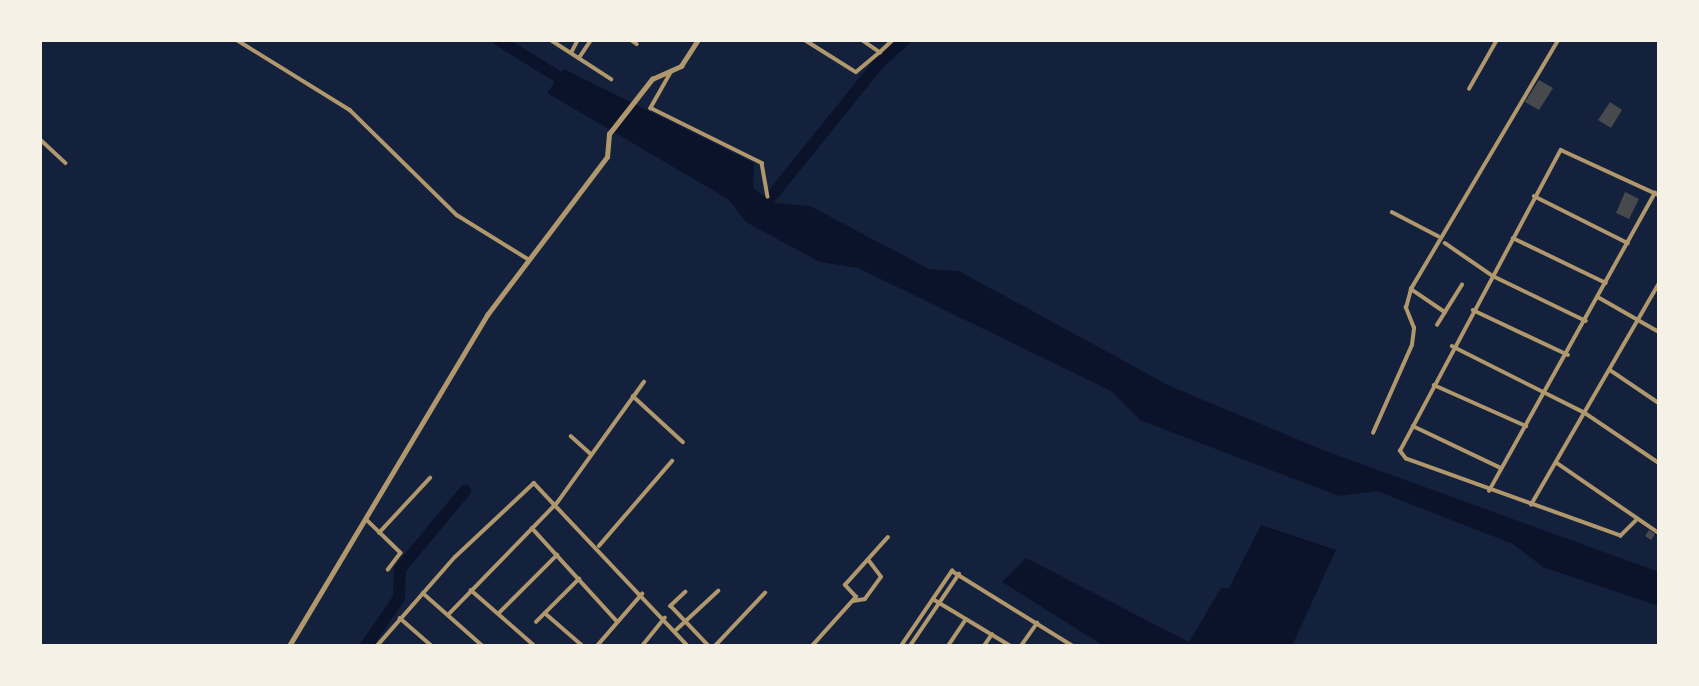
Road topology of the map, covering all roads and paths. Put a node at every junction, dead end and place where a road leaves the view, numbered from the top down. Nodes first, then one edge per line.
1 (237, 40) edge
2 (551, 40) edge
3 (579, 40) edge
4 (591, 40) edge
5 (631, 40) edge
6 (698, 40) edge
7 (805, 40) edge
8 (862, 40) edge
9 (893, 40) edge
10 (1497, 40) edge
11 (1558, 40) edge
12 (637, 44) dead end
13 (880, 52) junction
14 (570, 53) junction
15 (579, 58) junction
16 (673, 70) junction
17 (611, 79) dead end
18 (1469, 89) dead end
19 (40, 139) edge
20 (66, 163) dead end
21 (1657, 194) edge
22 (768, 196) dead end
23 (1534, 196) junction
24 (1392, 212) dead end
25 (1438, 236) junction
26 (1513, 237) junction
27 (1445, 243) dead end
28 (1628, 243) junction
29 (527, 258) junction
30 (1493, 276) junction
31 (1606, 283) junction
32 (1659, 283) edge
33 (1462, 285) dead end
34 (1411, 289) junction
35 (1598, 297) junction
36 (1473, 310) junction
37 (1445, 312) junction
38 (1638, 318) junction
39 (1586, 321) junction
40 (1437, 325) dead end
41 (1659, 332) edge
42 (1452, 346) junction
43 (1568, 355) junction
44 (1610, 370) junction
45 (644, 382) dead end
46 (1434, 385) junction
47 (1545, 391) junction
48 (633, 396) junction
49 (1659, 403) edge
50 (1585, 413) junction
51 (1413, 426) junction
52 (1527, 426) junction
53 (1373, 433) dead end
54 (571, 436) dead end
55 (683, 442) dead end
56 (590, 453) junction
57 (672, 461) dead end
58 (1556, 462) junction
59 (1659, 463) edge
60 (1501, 468) junction
61 (430, 478) dead end
62 (1489, 491) junction
63 (557, 503) junction
64 (1531, 505) junction
65 (1638, 519) junction
66 (367, 520) junction
67 (531, 528) junction
68 (379, 533) junction
69 (1659, 533) edge
70 (888, 537) dead end
71 (601, 544) junction
72 (557, 555) junction
73 (867, 560) junction
74 (388, 569) dead end
75 (959, 574) junction
76 (579, 579) junction
77 (471, 590) junction
78 (686, 592) dead end
79 (718, 592) dead end
80 (423, 593) junction
81 (765, 593) dead end
82 (642, 594) junction
83 (933, 599) junction
84 (853, 601) junction
85 (939, 603) junction
86 (545, 613) junction
87 (499, 614) junction
88 (448, 615) junction
89 (400, 618) junction
90 (665, 618) junction
91 (967, 619) junction
92 (617, 621) junction
93 (536, 622) dead end
94 (685, 623) junction
95 (1037, 623) junction
96 (677, 630) junction
97 (992, 634) junction
98 (427, 641) junction
99 (289, 646) edge
100 (377, 646) edge
101 (422, 646) edge
102 (432, 646) edge
103 (484, 646) edge
104 (535, 646) edge
105 (583, 646) edge
106 (597, 646) edge
107 (642, 646) edge
108 (688, 646) edge
109 (709, 646) edge
110 (715, 646) edge
111 (812, 646) edge
112 (901, 646) edge
113 (909, 646) edge
114 (948, 646) edge
115 (984, 646) edge
116 (1011, 646) edge
117 (1021, 646) edge
118 (1073, 646) edge

1 - 29 street
2 - 14 street
3 - 14 street
4 - 15 street
5 - 12 street
6 - 16 street
7 - 13 street
8 - 13 street
9 - 13 street
10 - 18 street
11 - 25 street
14 - 15 street
15 - 17 street
16 - 22 street
16 - 29 street
19 - 20 street
21 - 23 street
21 - 28 street
23 - 26 street
23 - 28 street
24 - 25 street
25 - 34 street
26 - 30 street
26 - 31 street
27 - 30 street
28 - 31 street
29 - 66 street
30 - 36 street
30 - 39 street
31 - 35 street
32 - 38 street
33 - 37 street
34 - 37 street
34 - 53 street
35 - 38 street
35 - 39 street
36 - 42 street
36 - 43 street
37 - 40 street
38 - 41 street
38 - 44 street
39 - 43 street
42 - 46 street
42 - 47 street
43 - 47 street
44 - 49 street
44 - 50 street
45 - 48 street
46 - 51 street
46 - 52 street
47 - 50 street
47 - 52 street
48 - 55 street
48 - 56 street
50 - 58 street
50 - 59 street
51 - 60 street
51 - 62 street
52 - 60 street
54 - 56 street
56 - 63 street
57 - 71 street
58 - 64 street
58 - 65 street
60 - 62 street
61 - 68 street
62 - 64 street
63 - 67 street
63 - 71 street
63 - 80 street
64 - 65 street
65 - 69 street
66 - 68 street
66 - 99 street
67 - 72 street
67 - 77 street
68 - 74 street
70 - 73 street
71 - 82 street
72 - 76 street
72 - 87 street
73 - 84 street
73 - 84 street
75 - 83 street
75 - 85 street
75 - 95 street
76 - 86 street
76 - 92 street
77 - 87 street
77 - 88 street
78 - 94 street
79 - 94 street
80 - 88 street
80 - 89 street
81 - 110 street
82 - 90 street
82 - 92 street
83 - 85 street
83 - 112 street
84 - 111 street
85 - 91 street
85 - 113 street
86 - 93 street
86 - 105 street
87 - 104 street
88 - 103 street
89 - 98 street
89 - 100 street
90 - 96 street
90 - 107 street
91 - 97 street
91 - 114 street
92 - 106 street
94 - 96 street
94 - 109 street
95 - 117 street
95 - 118 street
96 - 108 street
97 - 115 street
97 - 116 street
98 - 101 street
98 - 102 street

